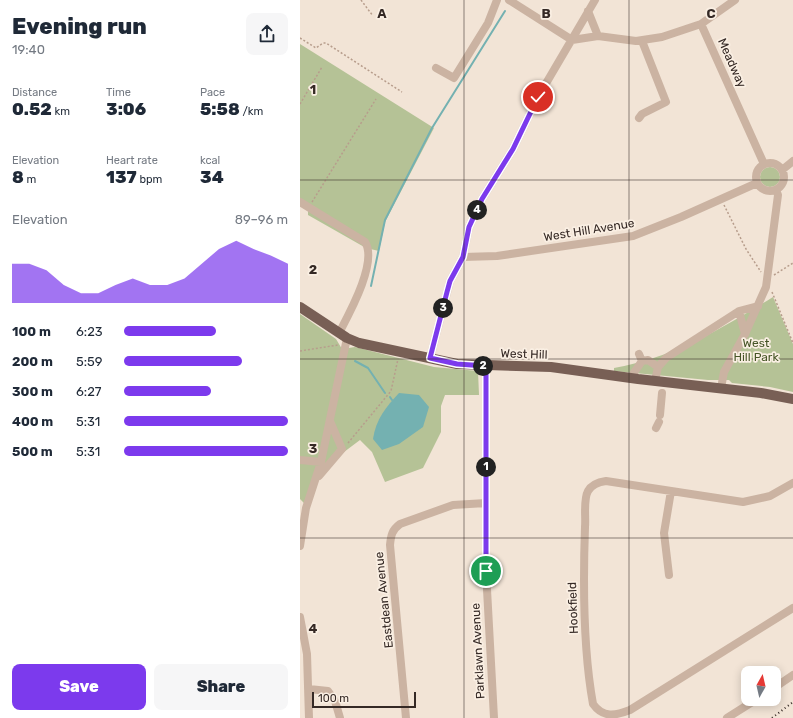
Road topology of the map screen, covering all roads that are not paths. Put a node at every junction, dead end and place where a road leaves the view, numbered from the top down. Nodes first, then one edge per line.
1 (497, 0) edge
2 (509, 0) edge
3 (595, 0) edge
4 (735, 0) edge
5 (588, 11) junction
6 (701, 24) junction
7 (598, 36) junction
8 (572, 40) junction
9 (642, 41) junction
10 (436, 68) dead end
11 (639, 118) dead end
12 (793, 162) edge
13 (764, 164) junction
14 (782, 170) junction
15 (757, 183) junction
16 (776, 190) junction
17 (300, 202) edge
18 (463, 257) junction
19 (758, 306) junction
20 (300, 307) edge
21 (739, 311) junction
22 (745, 334) junction
23 (344, 339) junction
24 (430, 358) junction
25 (486, 366) junction
26 (658, 367) junction
27 (632, 379) junction
28 (661, 386) junction
29 (721, 388) junction
30 (793, 399) edge
31 (330, 421) junction
32 (658, 422) dead end
33 (300, 460) edge
34 (321, 462) junction
35 (315, 481) junction
36 (793, 483) edge
37 (671, 491) junction
38 (486, 502) junction
39 (303, 511) edge
40 (300, 546) edge
41 (669, 575) dead end
42 (793, 608) edge
43 (300, 617) edge
44 (304, 654) edge
45 (793, 676) edge
46 (781, 684) edge
47 (309, 689) junction
48 (746, 706) edge
49 (309, 718) edge
50 (340, 718) edge
51 (406, 718) edge
52 (494, 718) edge
53 (727, 718) edge

1 - 10 street
2 - 8 street
3 - 5 street
4 - 6 street
5 - 7 street
5 - 8 street
6 - 9 street
6 - 13 street, Meadway
7 - 8 street
7 - 9 street
8 - 18 street
9 - 11 street
12 - 14 street
13 - 14 street
13 - 15 street
14 - 16 street
15 - 16 street
15 - 18 street, West Hill Avenue
16 - 19 street
17 - 23 street
18 - 24 street
19 - 21 street
19 - 22 street
20 - 23 main road, West Hill
21 - 22 street
21 - 26 street
22 - 29 street
23 - 24 main road, West Hill
23 - 31 street
24 - 25 main road, West Hill
25 - 27 main road, West Hill
25 - 38 street, Parklawn Avenue
26 - 27 street
26 - 28 street
27 - 28 main road, West Hill
28 - 29 main road, West Hill
28 - 32 street
29 - 30 main road, West Hill
31 - 34 street
31 - 35 street
33 - 34 street
34 - 35 street
35 - 39 street
36 - 37 street, Hookfield
37 - 41 street
37 - 42 street, Hookfield
38 - 51 street, Eastdean Avenue
38 - 52 street, Parklawn Avenue
39 - 40 street
43 - 44 street
44 - 47 street
45 - 46 street
47 - 49 street
47 - 50 street
48 - 53 street

